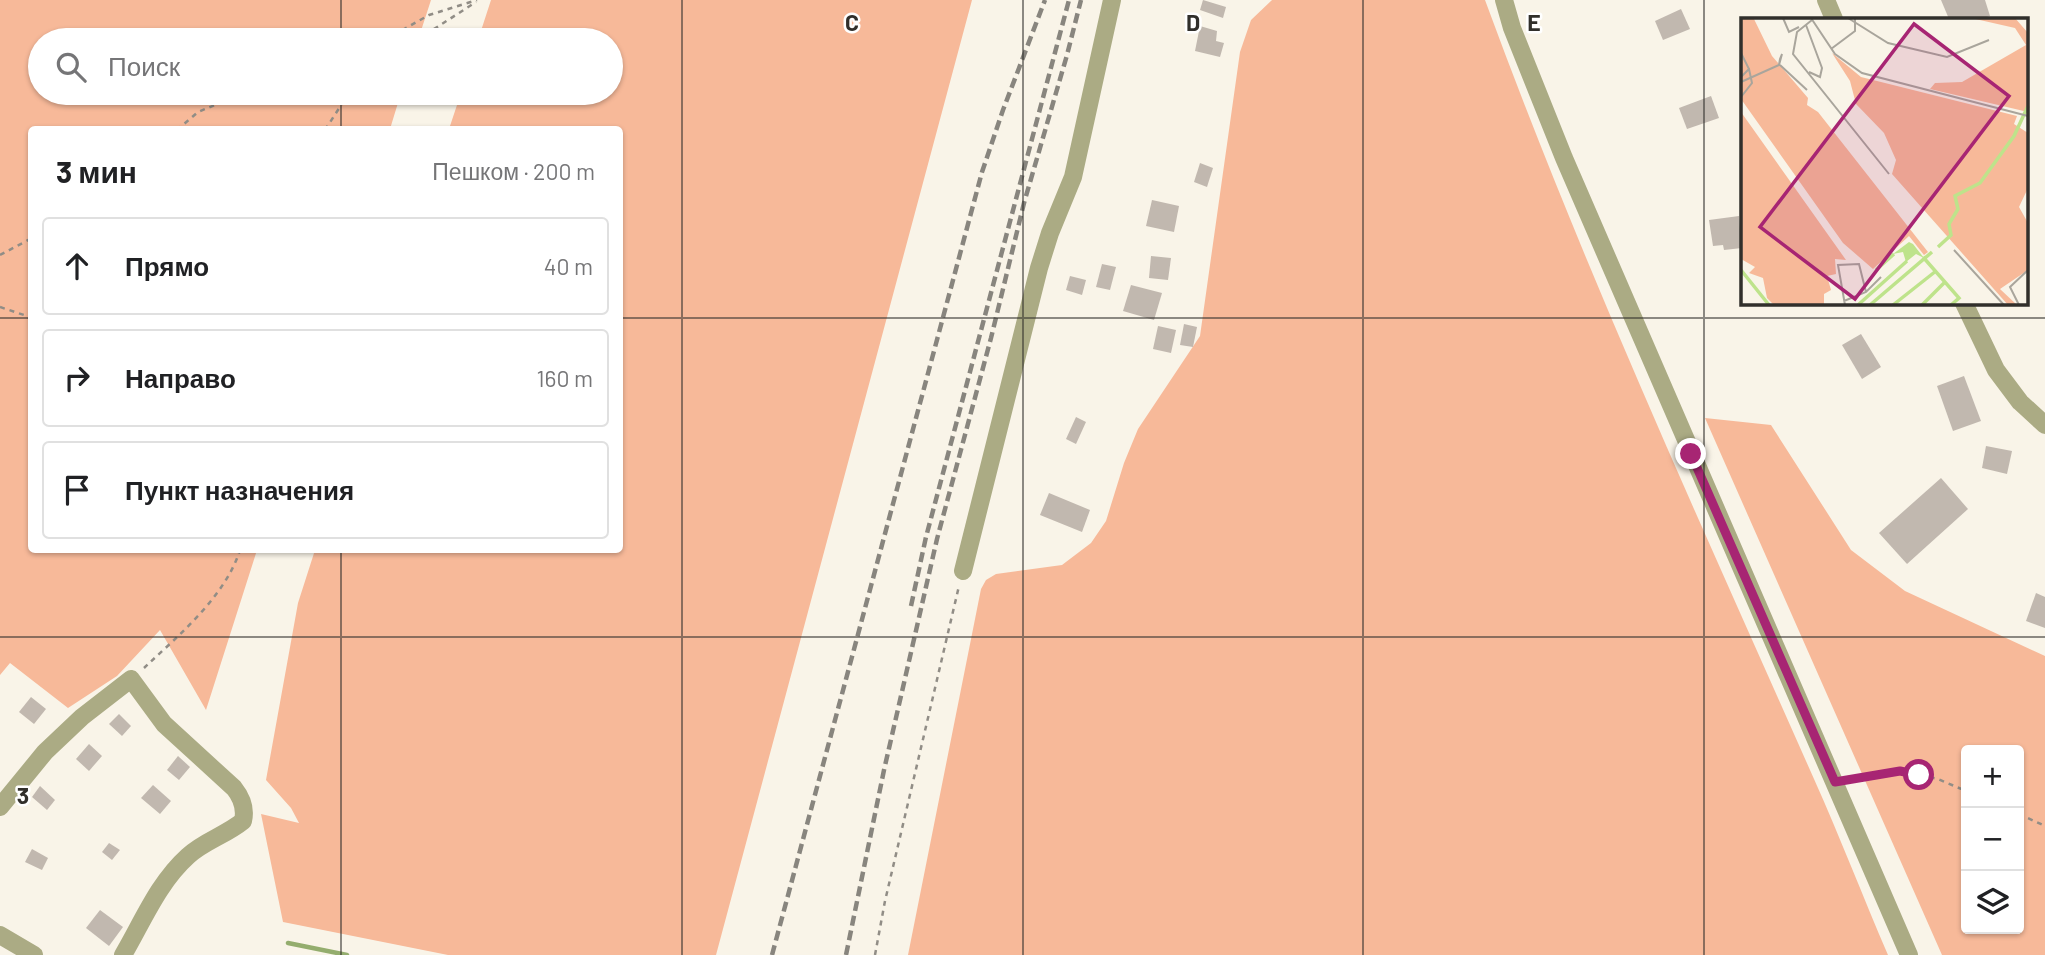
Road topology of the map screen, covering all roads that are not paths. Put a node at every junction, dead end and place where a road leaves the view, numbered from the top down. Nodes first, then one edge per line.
1 (1112, 0) edge
2 (1504, 0) edge
3 (1826, 0) edge
4 (1834, 18) edge
5 (1964, 304) edge
6 (2045, 425) edge
7 (963, 571) road end
8 (0, 807) edge
9 (0, 935) edge
10 (34, 955) edge
11 (123, 955) edge
12 (1909, 955) edge

1 - 7 street
2 - 12 street
3 - 4 street
5 - 6 street
8 - 11 street
9 - 10 street

